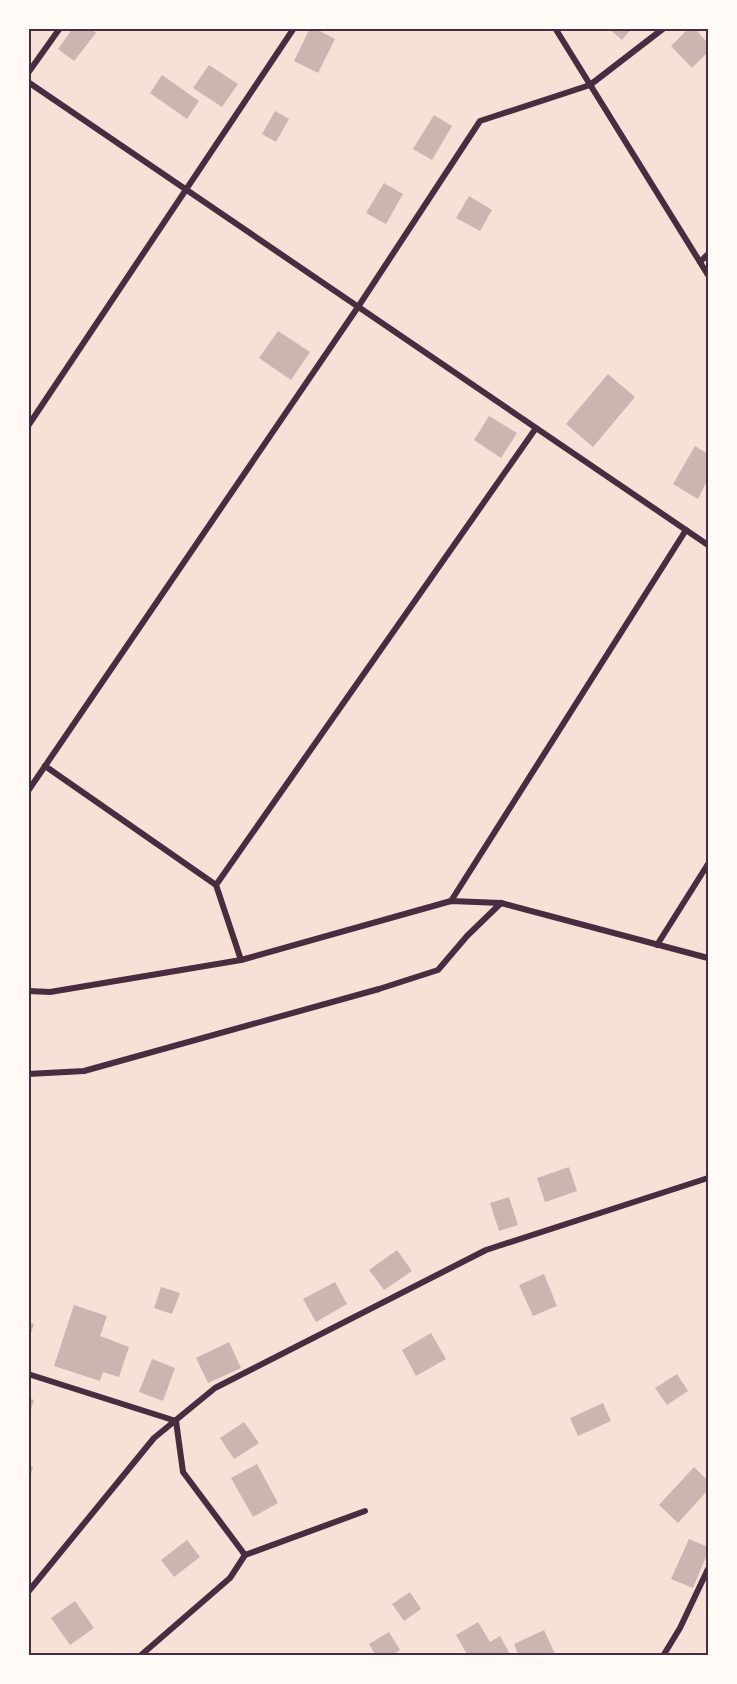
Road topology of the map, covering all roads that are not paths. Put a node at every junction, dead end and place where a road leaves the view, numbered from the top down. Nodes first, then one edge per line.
1 (60, 28) edge
2 (294, 28) edge
3 (555, 28) edge
4 (664, 28) edge
5 (28, 73) edge
6 (28, 82) edge
7 (590, 85) junction
8 (186, 190) junction
9 (708, 254) edge
10 (700, 262) junction
11 (708, 275) edge
12 (358, 307) junction
13 (28, 426) edge
14 (536, 428) junction
15 (686, 530) junction
16 (708, 545) edge
17 (45, 766) junction
18 (28, 791) edge
19 (708, 864) edge
20 (216, 885) junction
21 (451, 901) junction
22 (501, 903) junction
23 (657, 945) junction
24 (708, 958) edge
25 (241, 960) junction
26 (28, 991) edge
27 (28, 1074) edge
28 (708, 1178) edge
29 (28, 1374) edge
30 (176, 1421) junction
31 (365, 1511) dead end
32 (245, 1555) junction
33 (708, 1569) edge
34 (28, 1592) edge
35 (140, 1656) edge
36 (663, 1656) edge

1 - 5 street
2 - 8 street
3 - 7 street
4 - 7 street
6 - 8 street
7 - 10 street
7 - 12 street
8 - 12 street
8 - 13 street
9 - 10 street
10 - 11 street
12 - 14 street
12 - 17 street
14 - 15 street
14 - 20 street
15 - 16 street
15 - 21 street
17 - 18 street
17 - 20 street
19 - 23 street
20 - 25 street
21 - 22 street
21 - 25 street
22 - 23 street
22 - 27 street
23 - 24 street
25 - 26 street
28 - 30 street
29 - 30 street
30 - 32 street
30 - 34 street
31 - 32 street
32 - 35 street
33 - 36 street

